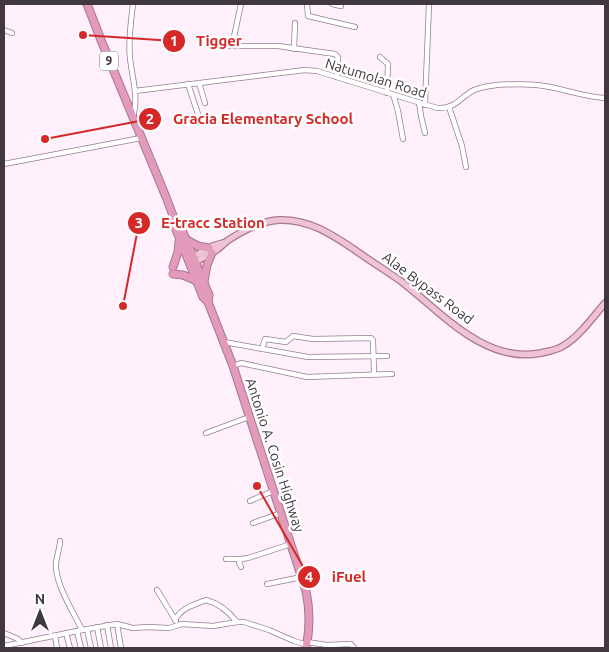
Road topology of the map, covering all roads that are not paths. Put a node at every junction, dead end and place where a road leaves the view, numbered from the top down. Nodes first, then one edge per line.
1 (87, 4) edge
2 (133, 4) edge
3 (241, 4) edge
4 (307, 4) edge
5 (332, 4) edge
6 (429, 4) edge
7 (341, 6) dead end
8 (295, 23) dead end
9 (355, 27) dead end
10 (4, 30) edge
11 (12, 33) dead end
12 (223, 46) dead end
13 (232, 46) junction
14 (294, 49) junction
15 (380, 57) dead end
16 (337, 77) junction
17 (199, 83) junction
18 (188, 84) junction
19 (135, 91) junction
20 (387, 92) junction
21 (393, 94) junction
22 (605, 98) edge
23 (419, 102) junction
24 (205, 103) dead end
25 (425, 105) junction
26 (449, 107) junction
27 (133, 118) junction
28 (200, 120) dead end
29 (426, 133) dead end
30 (141, 138) junction
31 (403, 139) dead end
32 (4, 164) edge
33 (466, 167) dead end
34 (183, 239) junction
35 (210, 251) junction
36 (192, 261) junction
37 (200, 282) junction
38 (605, 303) edge
39 (224, 342) junction
40 (262, 349) junction
41 (373, 356) junction
42 (387, 356) dead end
43 (232, 366) junction
44 (374, 374) junction
45 (392, 374) dead end
46 (249, 418) junction
47 (206, 433) dead end
48 (273, 491) junction
49 (250, 501) dead end
50 (281, 513) junction
51 (253, 524) dead end
52 (60, 541) dead end
53 (291, 544) junction
54 (226, 559) dead end
55 (242, 559) junction
56 (241, 568) dead end
57 (302, 577) junction
58 (267, 584) dead end
59 (157, 590) dead end
60 (176, 622) junction
61 (237, 622) junction
62 (117, 624) junction
63 (107, 625) junction
64 (97, 627) junction
65 (82, 630) junction
66 (4, 633) edge
67 (66, 633) junction
68 (55, 636) junction
69 (22, 643) junction
70 (307, 645) edge
71 (4, 646) edge
72 (57, 648) edge
73 (70, 648) edge
74 (81, 648) edge
75 (91, 648) edge
76 (101, 648) edge
77 (111, 648) edge
78 (121, 648) edge
79 (354, 648) edge

1 - 27 highway, Antonio A. Cosin Highway / 9
2 - 19 street
3 - 13 street
4 - 9 street
5 - 7 street
6 - 25 street
8 - 14 street
10 - 11 street
12 - 13 street
13 - 14 street
14 - 16 street
15 - 20 street
16 - 17 street, Natumolan Road
16 - 20 street, Natumolan Road
17 - 18 street, Natumolan Road
17 - 24 street
18 - 19 street, Natumolan Road
18 - 28 street
19 - 27 street
20 - 21 street, Natumolan Road
21 - 23 street, Natumolan Road
21 - 31 street
22 - 26 street
23 - 25 street, Natumolan Road
23 - 29 street
25 - 26 street, Natumolan Road
26 - 33 street
27 - 30 highway, Antonio A. Cosin Highway / 9
30 - 32 street
30 - 34 highway, Antonio A. Cosin Highway / 9
34 - 35 highway
34 - 36 highway, Antonio A. Cosin Highway / 9
34 - 37 highway
35 - 36 main road, Alae Bypass Road
35 - 37 highway
35 - 38 main road, Alae Bypass Road
36 - 37 highway, Antonio A. Cosin Highway / 9
37 - 39 highway, Antonio A. Cosin Highway / 9
39 - 40 street
39 - 43 highway, Antonio A. Cosin Highway / 9
40 - 41 street
40 - 41 street
41 - 42 street
41 - 44 street
43 - 44 street
43 - 46 highway, Antonio A. Cosin Highway / 9
44 - 45 street
46 - 47 street
46 - 48 highway, Antonio A. Cosin Highway / 9
48 - 49 street
48 - 50 highway, Antonio A. Cosin Highway / 9
50 - 51 street
50 - 53 highway, Antonio A. Cosin Highway / 9
52 - 65 street
53 - 55 street
53 - 57 highway, Antonio A. Cosin Highway / 9
54 - 55 street
55 - 56 street
57 - 58 street
57 - 70 highway, Antonio A. Cosin Highway / 9
59 - 60 street
60 - 61 street
60 - 61 street
60 - 62 street
61 - 70 street
62 - 63 street
62 - 78 street
63 - 64 street
63 - 77 street
64 - 65 street
64 - 76 street
65 - 67 street
65 - 74 street
65 - 75 street
66 - 69 street
67 - 68 street
67 - 73 street
68 - 69 street
68 - 72 street
69 - 71 street
70 - 79 street

